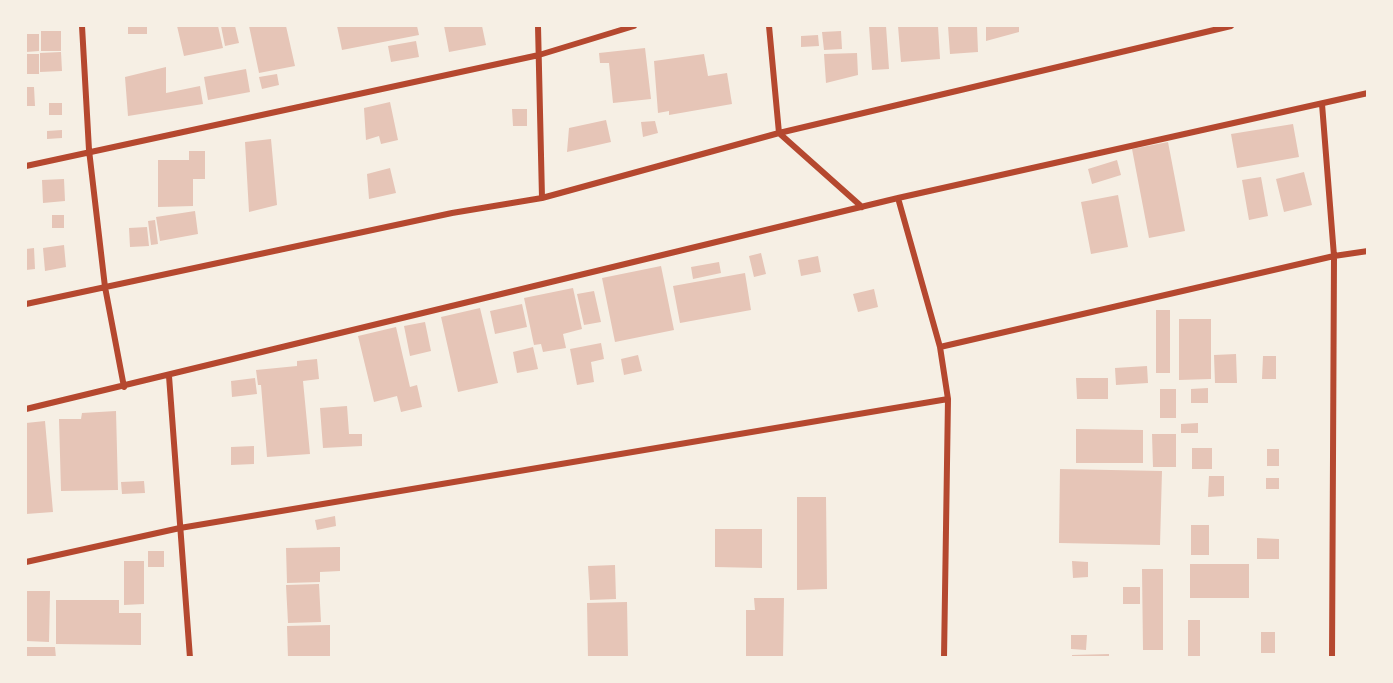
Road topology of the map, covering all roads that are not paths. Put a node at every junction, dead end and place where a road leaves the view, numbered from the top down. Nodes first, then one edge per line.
1 (82, 26) edge
2 (538, 26) edge
3 (634, 26) edge
4 (769, 26) edge
5 (1231, 26) edge
6 (1210, 28) edge
7 (539, 55) junction
8 (1368, 93) edge
9 (1322, 104) junction
10 (778, 133) junction
11 (89, 150) junction
12 (26, 166) edge
13 (542, 198) junction
14 (898, 198) junction
15 (862, 207) junction
16 (1368, 251) edge
17 (1334, 256) junction
18 (105, 287) junction
19 (26, 304) edge
20 (940, 347) junction
21 (169, 376) junction
22 (124, 387) junction
23 (948, 399) junction
24 (26, 409) edge
25 (180, 528) junction
26 (26, 562) edge
27 (189, 657) edge
28 (944, 657) edge
29 (1332, 657) edge

1 - 11 street
2 - 7 street
3 - 7 street
4 - 10 street
5 - 6 street
6 - 10 street
7 - 11 street
7 - 13 street
8 - 9 street
9 - 14 street
9 - 17 street
10 - 13 street
10 - 15 street
11 - 12 street
11 - 18 street
13 - 18 street
14 - 15 street
14 - 20 street
15 - 21 street
16 - 17 street
17 - 20 street
17 - 29 street
18 - 19 street
18 - 22 street
20 - 23 street
21 - 22 street
21 - 25 street
22 - 24 street
23 - 25 street
23 - 28 street
25 - 26 street
25 - 27 street

